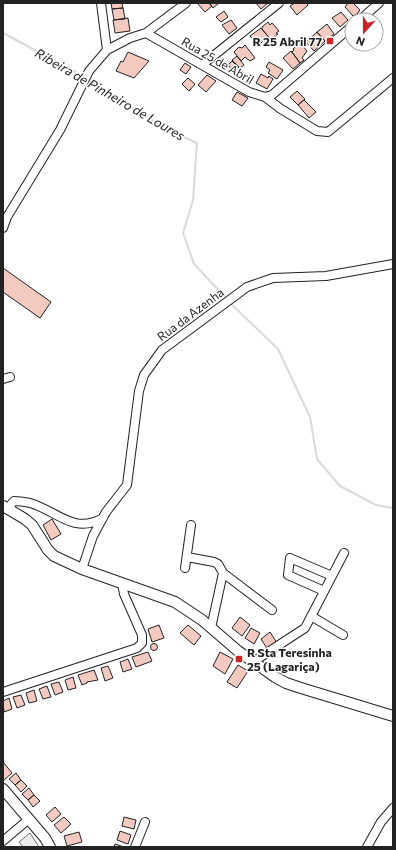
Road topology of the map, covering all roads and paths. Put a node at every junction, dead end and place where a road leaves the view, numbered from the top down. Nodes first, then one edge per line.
1 (101, 3) edge
2 (186, 3) edge
3 (279, 3) edge
4 (380, 3) edge
5 (369, 12) edge
6 (146, 33) junction
7 (344, 33) edge
8 (107, 50) junction
9 (202, 65) junction
10 (393, 78) edge
11 (265, 97) junction
12 (3, 228) edge
13 (393, 264) edge
14 (5, 508) edge
15 (103, 518) junction
16 (191, 525) dead end
17 (344, 553) dead end
18 (187, 557) junction
19 (185, 568) dead end
20 (82, 569) junction
21 (223, 573) junction
22 (332, 576) junction
23 (122, 583) junction
24 (324, 591) junction
25 (272, 610) dead end
26 (311, 616) junction
27 (211, 628) junction
28 (342, 635) dead end
29 (253, 662) junction
30 (3, 692) edge
31 (393, 716) edge
32 (3, 789) edge
33 (393, 808) edge
34 (29, 819) junction
35 (145, 822) dead end
36 (3, 841) edge
37 (50, 847) edge
38 (135, 847) edge
39 (367, 847) edge

1 - 8 street
2 - 6 street
3 - 9 street
4 - 5 street
6 - 8 street
6 - 9 street, Rua 25 de Abril
7 - 11 street
8 - 12 street
9 - 11 street, Rua 25 de Abril
10 - 11 street, Rua 25 de Abril
13 - 15 street, Rua da Azenha
14 - 15 street
14 - 20 main road
15 - 20 street, Rua da Azenha
16 - 18 street
17 - 22 street
18 - 19 street
18 - 21 street
20 - 23 main road
21 - 25 street
21 - 27 street
22 - 24 street
22 - 24 street
23 - 27 main road
23 - 30 street
24 - 26 street
26 - 28 street
26 - 29 street
27 - 29 main road
29 - 31 main road
32 - 34 main road
33 - 39 street
34 - 36 street
34 - 37 main road
35 - 38 street

